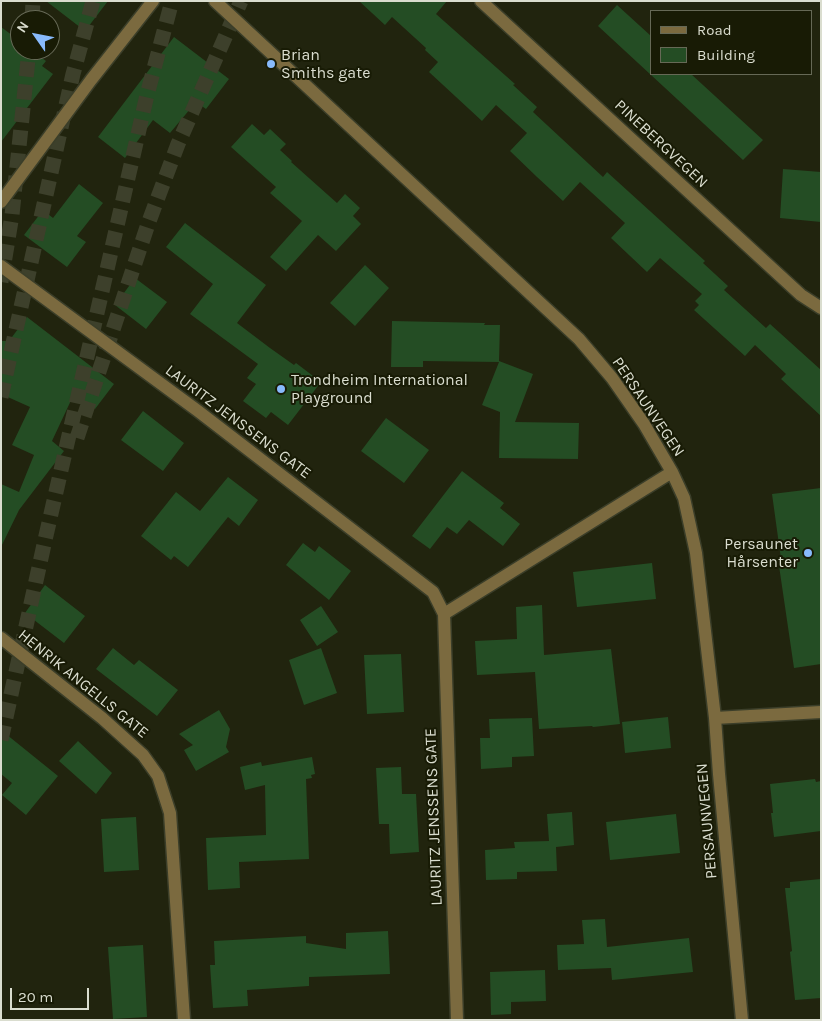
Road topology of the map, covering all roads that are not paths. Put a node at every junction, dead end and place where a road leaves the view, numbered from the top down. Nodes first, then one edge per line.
1 (153, 1) edge
2 (215, 1) edge
3 (481, 1) edge
4 (1, 202) edge
5 (1, 266) edge
6 (821, 308) edge
7 (672, 472) junction
8 (444, 614) junction
9 (1, 638) edge
10 (821, 712) edge
11 (715, 718) junction
12 (184, 1020) edge
13 (457, 1020) edge
14 (742, 1020) edge

1 - 4 street
2 - 7 street, PERSAUNVEGEN
3 - 6 street, PINEBERGVEGEN
5 - 8 street, LAURITZ JENSSENS GATE
7 - 8 street
7 - 11 street, PERSAUNVEGEN
8 - 13 street, LAURITZ JENSSENS GATE
9 - 12 street, HENRIK ANGELLS GATE
10 - 11 street
11 - 14 street, PERSAUNVEGEN

